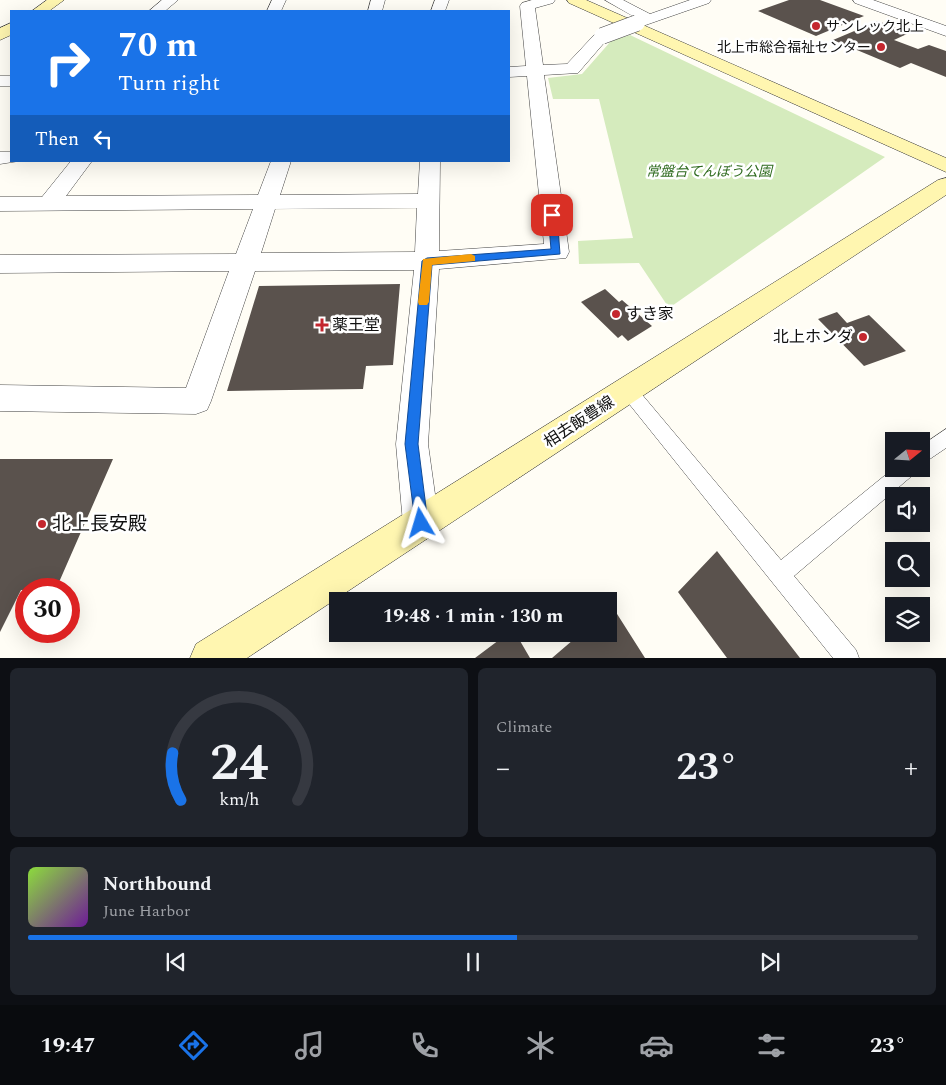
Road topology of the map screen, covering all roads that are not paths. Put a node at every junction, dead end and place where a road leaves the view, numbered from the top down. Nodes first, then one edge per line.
1 (57, 0) edge
2 (171, 0) edge
3 (548, 0) edge
4 (574, 0) edge
5 (612, 0) edge
6 (704, 0) edge
7 (860, 0) edge
8 (41, 10) edge
9 (157, 10) edge
10 (643, 21) junction
11 (946, 31) edge
12 (536, 70) junction
13 (510, 72) edge
14 (81, 162) edge
15 (281, 162) edge
16 (430, 162) edge
17 (946, 166) edge
18 (946, 185) edge
19 (430, 201) junction
20 (265, 202) junction
21 (0, 204) edge
22 (48, 204) junction
23 (427, 261) junction
24 (246, 262) junction
25 (0, 264) edge
26 (628, 390) junction
27 (0, 398) edge
28 (946, 437) edge
29 (930, 450) edge
30 (896, 478) edge
31 (421, 523) junction
32 (780, 574) junction
33 (210, 658) edge
34 (848, 658) edge

1 - 8 main road
2 - 9 street
3 - 12 street
4 - 17 main road
5 - 10 street
6 - 10 street
7 - 11 street
10 - 12 street, bridge
12 - 13 street
12 - 23 street
14 - 22 street
15 - 20 street
16 - 19 street
18 - 26 main road, 相去飯豊線
19 - 20 street
19 - 23 street
20 - 22 street
20 - 24 street
21 - 22 street
23 - 24 street
23 - 31 street
24 - 25 street
24 - 27 street
26 - 31 main road, 相去飯豊線
26 - 32 lane
28 - 29 lane
30 - 32 lane
31 - 33 main road, 相去飯豊線
32 - 34 lane

